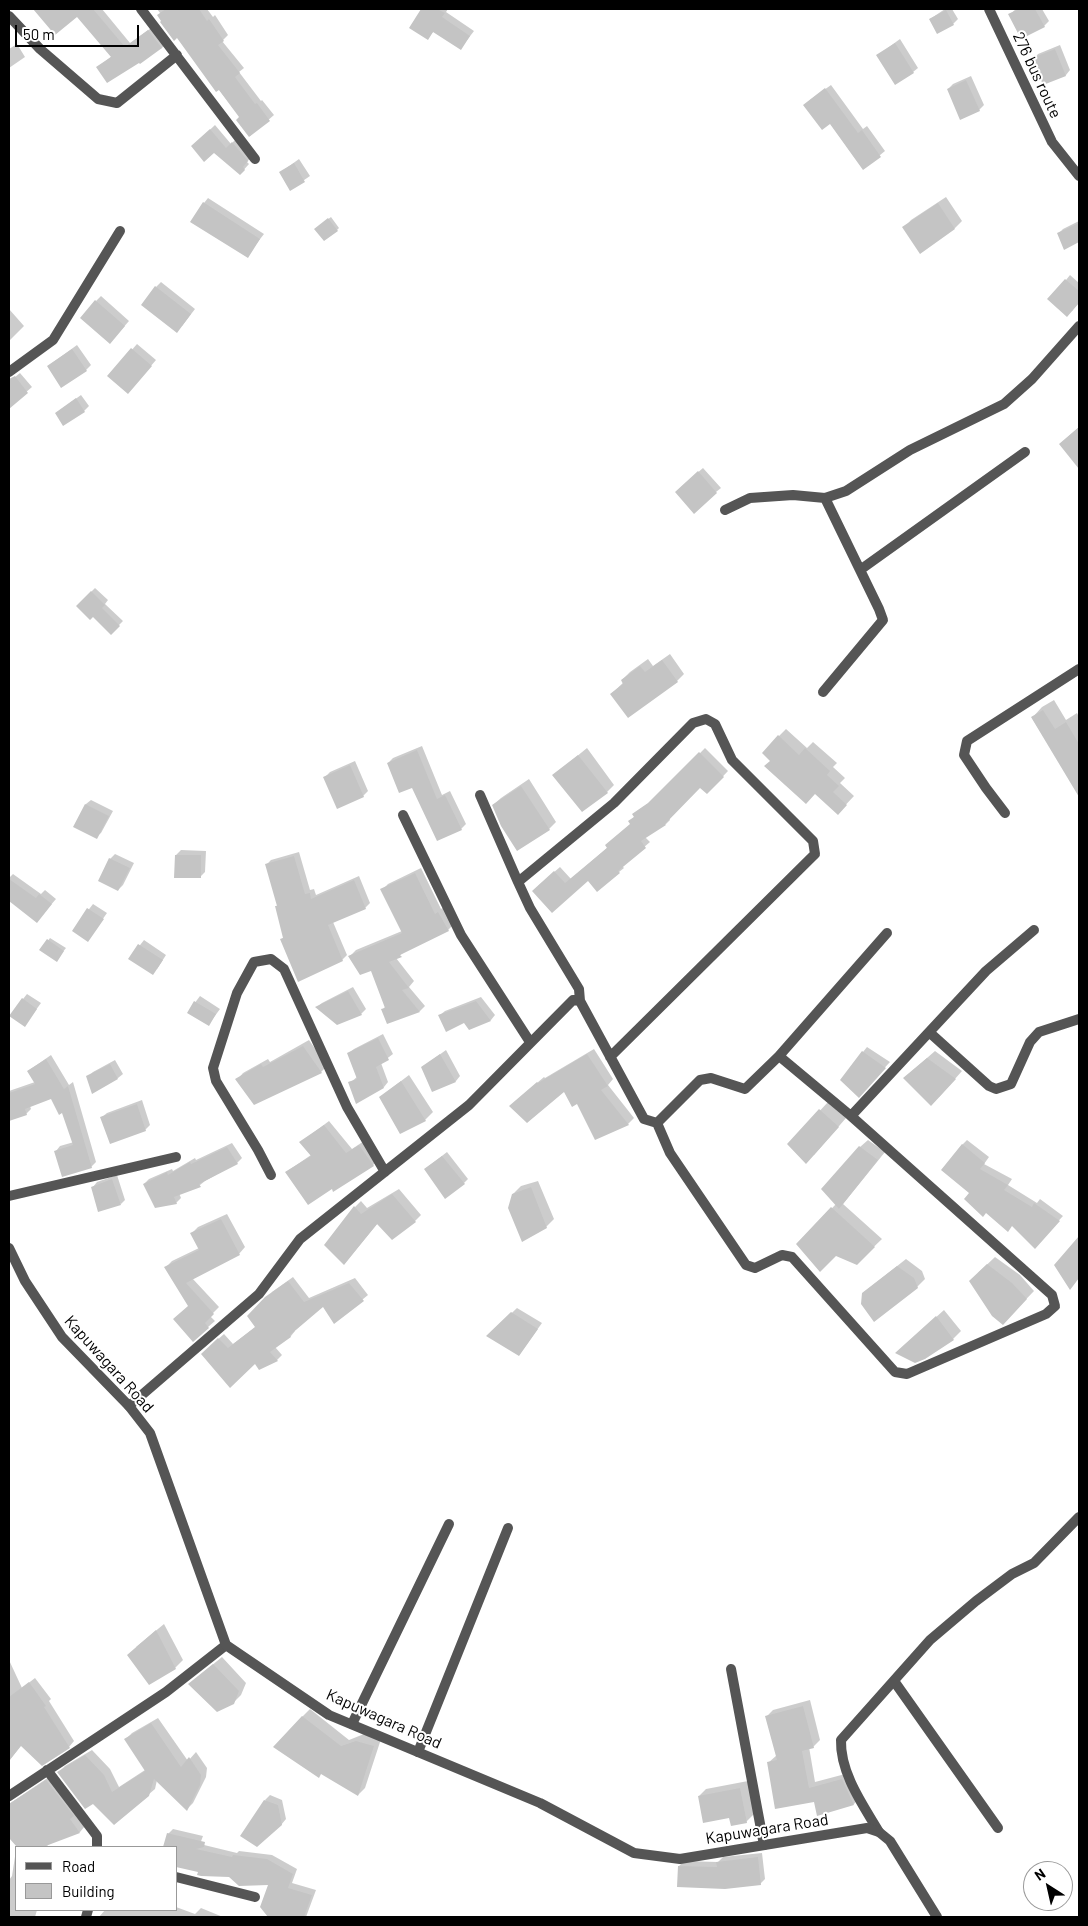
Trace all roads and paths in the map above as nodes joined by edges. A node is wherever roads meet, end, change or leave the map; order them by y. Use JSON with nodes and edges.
{"nodes":[{"id":1,"x":141,"y":9,"type":"edge"},
{"id":2,"x":989,"y":9,"type":"edge"},
{"id":3,"x":9,"y":16,"type":"edge"},
{"id":4,"x":177,"y":56,"type":"junction"},
{"id":5,"x":255,"y":159,"type":"dead end"},
{"id":6,"x":1079,"y":176,"type":"edge"},
{"id":7,"x":120,"y":230,"type":"dead end"},
{"id":8,"x":1079,"y":326,"type":"edge"},
{"id":9,"x":9,"y":372,"type":"edge"},
{"id":10,"x":1025,"y":452,"type":"dead end"},
{"id":11,"x":825,"y":498,"type":"junction"},
{"id":12,"x":725,"y":510,"type":"dead end"},
{"id":13,"x":860,"y":570,"type":"junction"},
{"id":14,"x":1079,"y":669,"type":"edge"},
{"id":15,"x":824,"y":692,"type":"dead end"},
{"id":16,"x":480,"y":795,"type":"dead end"},
{"id":17,"x":1004,"y":814,"type":"dead end"},
{"id":18,"x":403,"y":815,"type":"dead end"},
{"id":19,"x":518,"y":882,"type":"junction"},
{"id":20,"x":1034,"y":930,"type":"dead end"},
{"id":21,"x":887,"y":933,"type":"dead end"},
{"id":22,"x":580,"y":1001,"type":"junction"},
{"id":23,"x":1079,"y":1018,"type":"edge"},
{"id":24,"x":929,"y":1032,"type":"junction"},
{"id":25,"x":530,"y":1042,"type":"junction"},
{"id":26,"x":779,"y":1056,"type":"junction"},
{"id":27,"x":610,"y":1058,"type":"junction"},
{"id":28,"x":851,"y":1116,"type":"junction"},
{"id":29,"x":657,"y":1123,"type":"junction"},
{"id":30,"x":176,"y":1157,"type":"dead end"},
{"id":31,"x":386,"y":1172,"type":"junction"},
{"id":32,"x":271,"y":1175,"type":"dead end"},
{"id":33,"x":9,"y":1196,"type":"edge"},
{"id":34,"x":9,"y":1248,"type":"edge"},
{"id":35,"x":129,"y":1406,"type":"junction"},
{"id":36,"x":1079,"y":1517,"type":"edge"},
{"id":37,"x":449,"y":1524,"type":"dead end"},
{"id":38,"x":508,"y":1528,"type":"dead end"},
{"id":39,"x":226,"y":1644,"type":"junction"},
{"id":40,"x":732,"y":1668,"type":"dead end"},
{"id":41,"x":894,"y":1681,"type":"junction"},
{"id":42,"x":352,"y":1724,"type":"junction"},
{"id":43,"x":418,"y":1752,"type":"junction"},
{"id":44,"x":47,"y":1770,"type":"junction"},
{"id":45,"x":9,"y":1796,"type":"edge"},
{"id":46,"x":998,"y":1828,"type":"dead end"},
{"id":47,"x":880,"y":1832,"type":"junction"},
{"id":48,"x":764,"y":1845,"type":"junction"},
{"id":49,"x":97,"y":1846,"type":"edge"},
{"id":50,"x":178,"y":1877,"type":"edge"},
{"id":51,"x":255,"y":1897,"type":"dead end"},
{"id":52,"x":937,"y":1917,"type":"edge"}],
"edges":[{"from":1,"to":4,"type":"street"},
{"from":2,"to":6,"type":"street","name":"276 bus route"},
{"from":3,"to":4,"type":"street"},
{"from":4,"to":5,"type":"street"},
{"from":7,"to":9,"type":"street"},
{"from":8,"to":11,"type":"street"},
{"from":10,"to":13,"type":"street"},
{"from":11,"to":12,"type":"street"},
{"from":11,"to":13,"type":"street"},
{"from":13,"to":15,"type":"street"},
{"from":14,"to":17,"type":"street"},
{"from":16,"to":19,"type":"street"},
{"from":18,"to":25,"type":"street"},
{"from":19,"to":22,"type":"street"},
{"from":19,"to":27,"type":"street"},
{"from":20,"to":24,"type":"street"},
{"from":21,"to":26,"type":"street"},
{"from":22,"to":25,"type":"street"},
{"from":22,"to":27,"type":"street"},
{"from":23,"to":24,"type":"street"},
{"from":24,"to":28,"type":"street"},
{"from":25,"to":31,"type":"street"},
{"from":26,"to":28,"type":"street"},
{"from":26,"to":29,"type":"street"},
{"from":27,"to":29,"type":"street"},
{"from":28,"to":29,"type":"street"},
{"from":30,"to":33,"type":"street"},
{"from":31,"to":32,"type":"street"},
{"from":31,"to":35,"type":"street"},
{"from":34,"to":35,"type":"street","name":"Kapuwagara Road"},
{"from":35,"to":39,"type":"street","name":"Kapuwagara Road"},
{"from":36,"to":41,"type":"street"},
{"from":37,"to":42,"type":"street"},
{"from":38,"to":43,"type":"street"},
{"from":39,"to":42,"type":"street","name":"Kapuwagara Road"},
{"from":39,"to":44,"type":"street"},
{"from":40,"to":48,"type":"street"},
{"from":41,"to":46,"type":"street"},
{"from":41,"to":47,"type":"street"},
{"from":42,"to":43,"type":"street","name":"Kapuwagara Road"},
{"from":43,"to":48,"type":"street","name":"Kapuwagara Road"},
{"from":44,"to":45,"type":"street"},
{"from":44,"to":49,"type":"street"},
{"from":47,"to":48,"type":"street","name":"Kapuwagara Road"},
{"from":47,"to":52,"type":"street"},
{"from":50,"to":51,"type":"street"}]}
